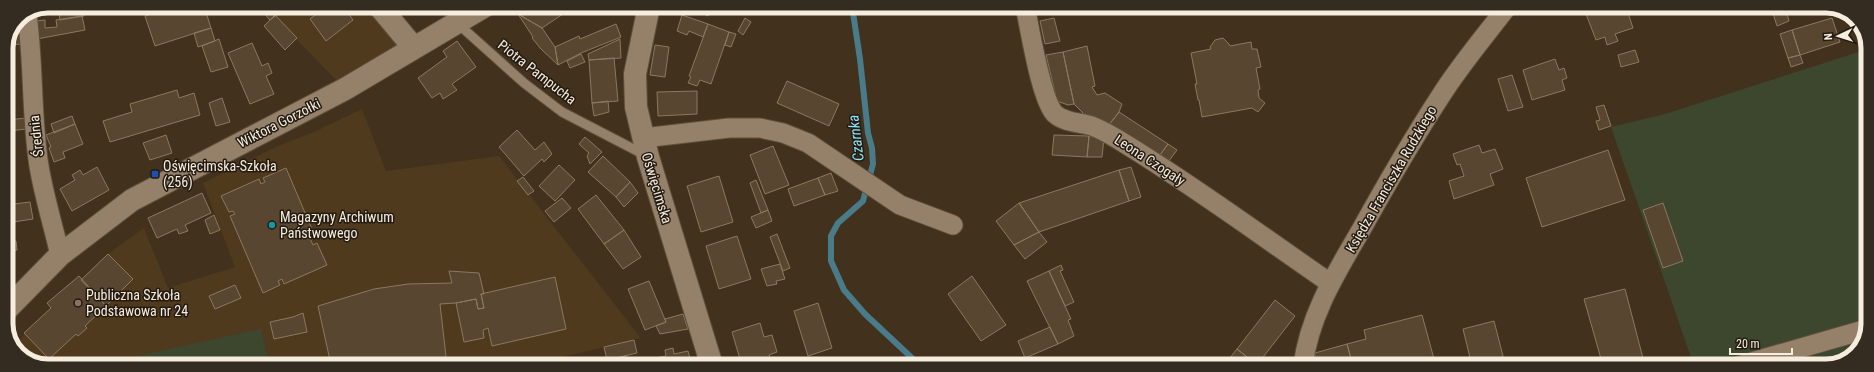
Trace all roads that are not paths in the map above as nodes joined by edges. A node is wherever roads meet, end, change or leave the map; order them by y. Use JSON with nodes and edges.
{"nodes":[{"id":1,"x":385,"y":13,"type":"edge"},
{"id":2,"x":473,"y":13,"type":"edge"},
{"id":3,"x":648,"y":13,"type":"edge"},
{"id":4,"x":1027,"y":13,"type":"edge"},
{"id":5,"x":1502,"y":13,"type":"edge"},
{"id":6,"x":27,"y":20,"type":"edge"},
{"id":7,"x":457,"y":23,"type":"junction"},
{"id":8,"x":414,"y":48,"type":"junction"},
{"id":9,"x":645,"y":148,"type":"junction"},
{"id":10,"x":953,"y":225,"type":"dead end"},
{"id":11,"x":60,"y":255,"type":"junction"},
{"id":12,"x":1330,"y":283,"type":"junction"},
{"id":13,"x":13,"y":303,"type":"edge"},
{"id":14,"x":1860,"y":331,"type":"edge"},
{"id":15,"x":710,"y":359,"type":"edge"},
{"id":16,"x":1304,"y":359,"type":"edge"},
{"id":17,"x":1762,"y":359,"type":"edge"}],
"edges":[{"from":1,"to":8,"type":"main road"},
{"from":2,"to":7,"type":"main road","name":"Wiktora Gorzołki"},
{"from":3,"to":9,"type":"main road","name":"Oświęcimska"},
{"from":4,"to":12,"type":"street","name":"Leona Czogały"},
{"from":5,"to":12,"type":"street","name":"Księdza Franciszka Rudzkiego"},
{"from":6,"to":11,"type":"street","name":"Średnia"},
{"from":7,"to":8,"type":"main road","name":"Wiktora Gorzołki"},
{"from":7,"to":9,"type":"lane","name":"Piotra Pampucha"},
{"from":8,"to":11,"type":"main road","name":"Wiktora Gorzołki"},
{"from":9,"to":10,"type":"street"},
{"from":9,"to":15,"type":"main road","name":"Oświęcimska"},
{"from":11,"to":13,"type":"main road","name":"Wiktora Gorzołki"},
{"from":12,"to":16,"type":"street","name":"Księdza Franciszka Rudzkiego"},
{"from":14,"to":17,"type":"street"}]}
